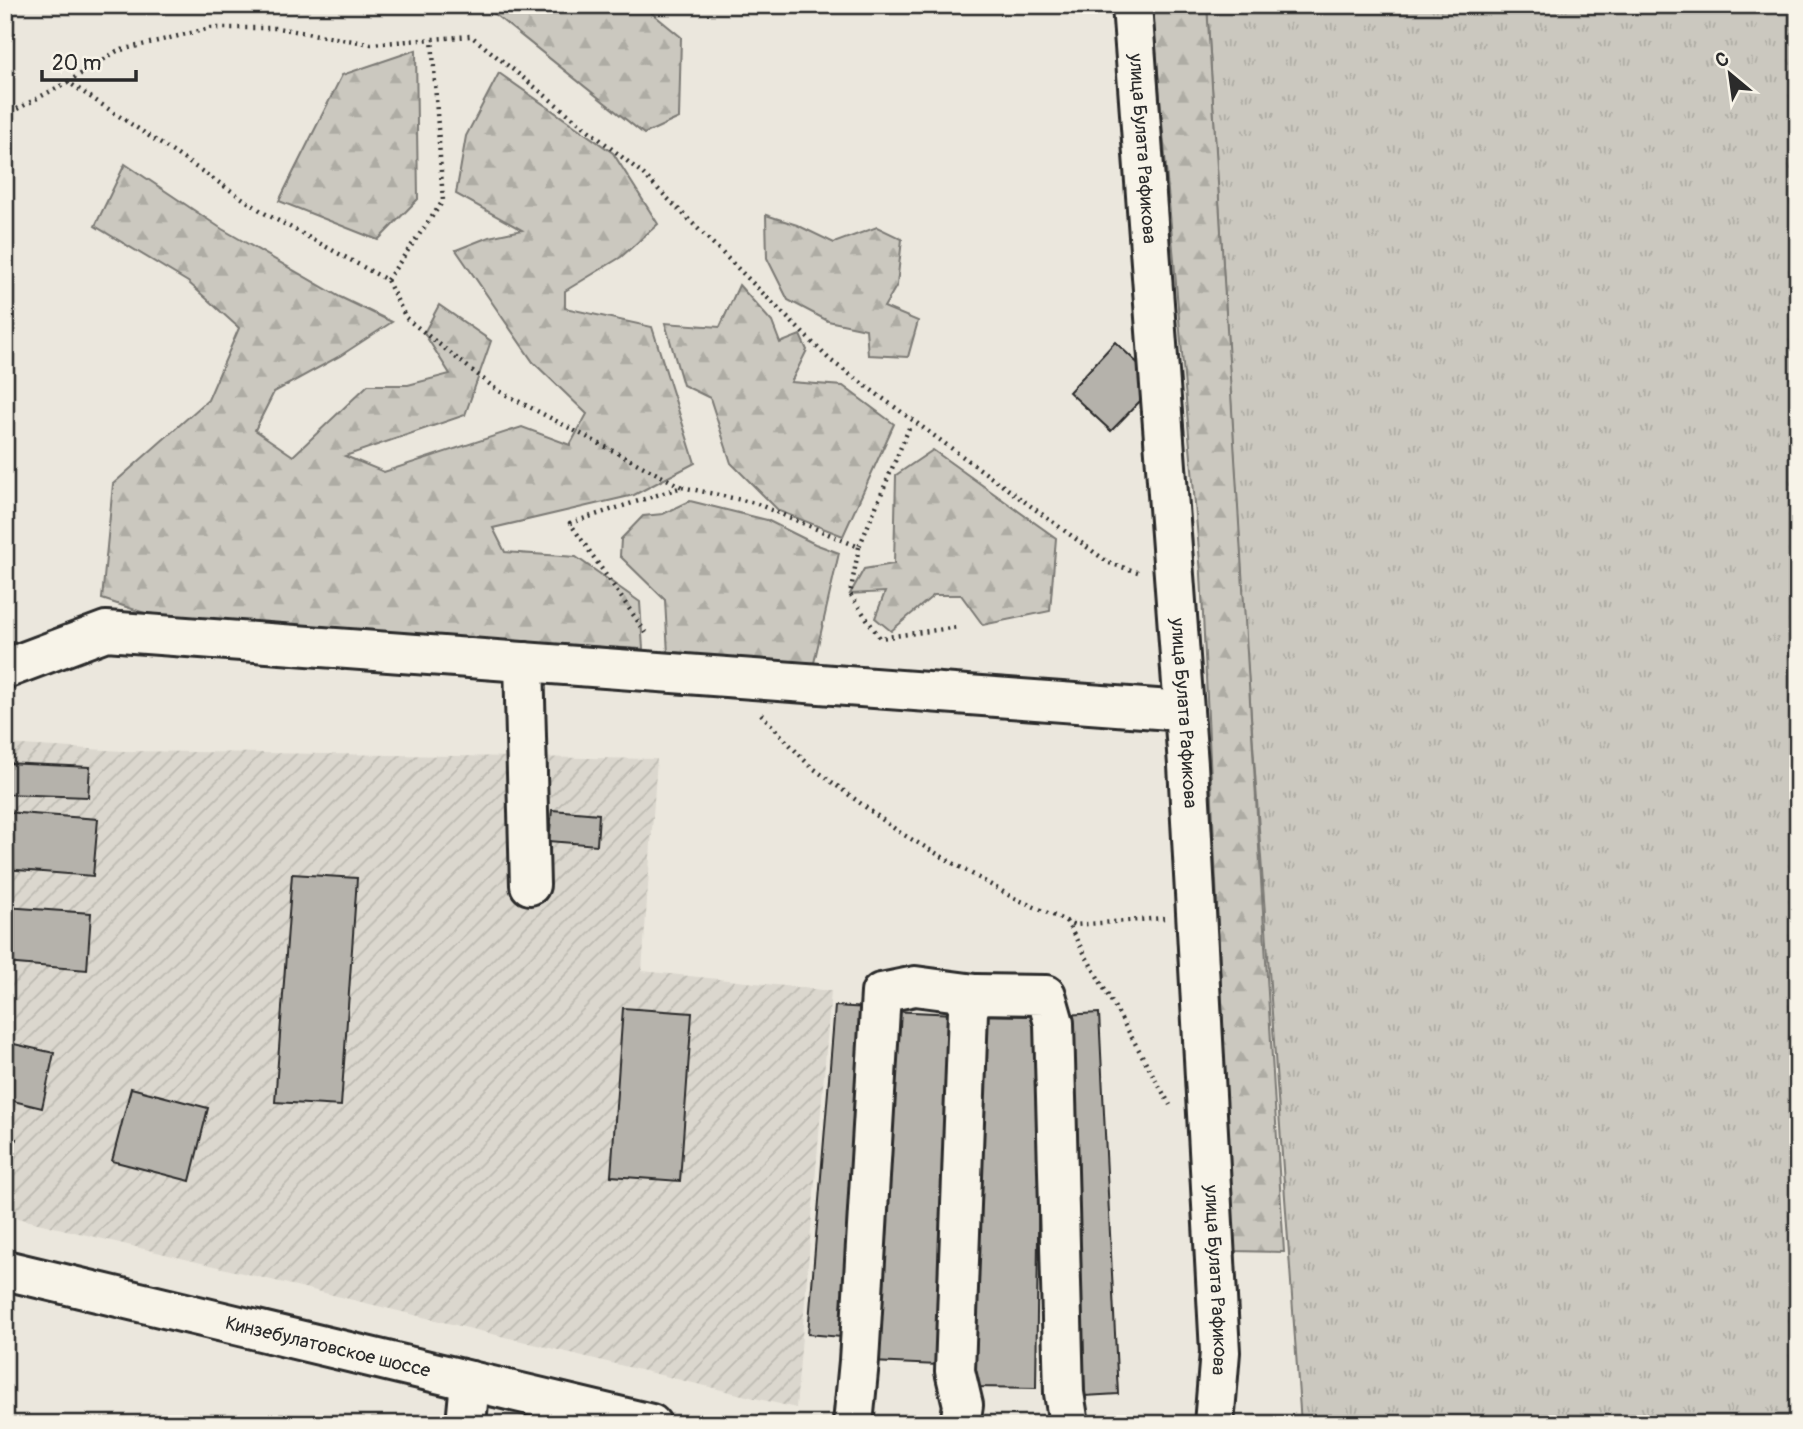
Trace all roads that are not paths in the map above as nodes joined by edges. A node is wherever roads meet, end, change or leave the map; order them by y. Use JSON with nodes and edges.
{"nodes":[{"id":1,"x":1132,"y":5,"type":"edge"},
{"id":2,"x":524,"y":662,"type":"junction"},
{"id":3,"x":5,"y":670,"type":"edge"},
{"id":4,"x":1184,"y":710,"type":"junction"},
{"id":5,"x":530,"y":885,"type":"dead end"},
{"id":6,"x":975,"y":995,"type":"junction"},
{"id":7,"x":5,"y":1270,"type":"edge"},
{"id":8,"x":470,"y":1381,"type":"junction"},
{"id":9,"x":466,"y":1424,"type":"edge"},
{"id":10,"x":651,"y":1424,"type":"edge"},
{"id":11,"x":853,"y":1424,"type":"edge"},
{"id":12,"x":960,"y":1424,"type":"edge"},
{"id":13,"x":1069,"y":1424,"type":"edge"},
{"id":14,"x":1214,"y":1424,"type":"edge"}],
"edges":[{"from":1,"to":4,"type":"street","name":"улица Булата Рафикова"},
{"from":2,"to":3,"type":"street"},
{"from":2,"to":4,"type":"street"},
{"from":2,"to":5,"type":"street"},
{"from":4,"to":14,"type":"street","name":"улица Булата Рафикова"},
{"from":6,"to":11,"type":"street"},
{"from":6,"to":12,"type":"street"},
{"from":6,"to":13,"type":"street"},
{"from":7,"to":8,"type":"street","name":"Кинзебулатовское шоссе"},
{"from":8,"to":9,"type":"street"},
{"from":8,"to":10,"type":"street","name":"Кинзебулатовское шоссе"}]}
